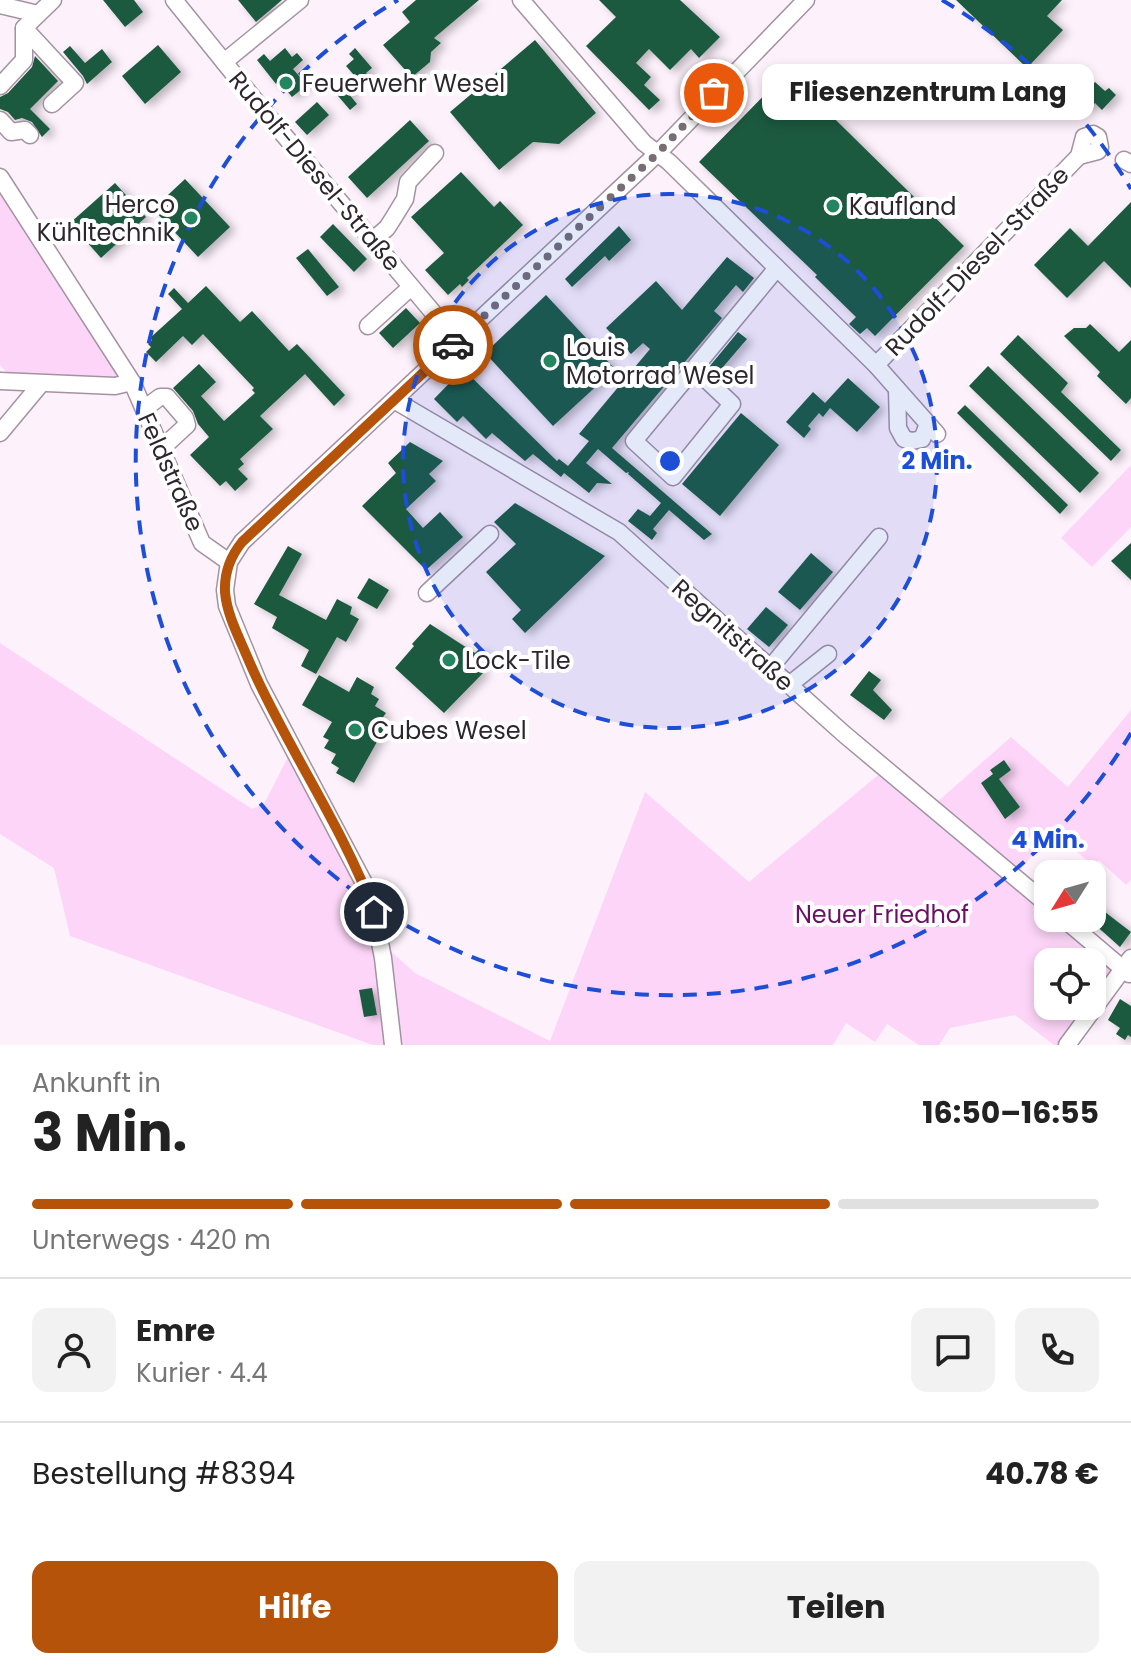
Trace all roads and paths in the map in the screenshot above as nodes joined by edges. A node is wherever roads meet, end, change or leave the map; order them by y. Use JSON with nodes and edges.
{"nodes":[{"id":1,"x":53,"y":0,"type":"edge"},
{"id":2,"x":174,"y":0,"type":"edge"},
{"id":3,"x":521,"y":0,"type":"edge"},
{"id":4,"x":806,"y":0,"type":"edge"},
{"id":5,"x":297,"y":1,"type":"edge"},
{"id":6,"x":0,"y":5,"type":"edge"},
{"id":7,"x":38,"y":14,"type":"junction"},
{"id":8,"x":24,"y":28,"type":"junction"},
{"id":9,"x":224,"y":62,"type":"junction"},
{"id":10,"x":0,"y":86,"type":"edge"},
{"id":11,"x":52,"y":104,"type":"dead end"},
{"id":12,"x":0,"y":120,"type":"edge"},
{"id":13,"x":30,"y":135,"type":"dead end"},
{"id":14,"x":659,"y":152,"type":"junction"},
{"id":15,"x":435,"y":153,"type":"dead end"},
{"id":16,"x":1079,"y":156,"type":"dead end"},
{"id":17,"x":0,"y":177,"type":"edge"},
{"id":18,"x":372,"y":241,"type":"junction"},
{"id":19,"x":777,"y":268,"type":"junction"},
{"id":20,"x":411,"y":287,"type":"junction"},
{"id":21,"x":368,"y":326,"type":"dead end"},
{"id":22,"x":457,"y":341,"type":"junction"},
{"id":23,"x":876,"y":365,"type":"junction"},
{"id":24,"x":694,"y":368,"type":"junction"},
{"id":25,"x":0,"y":381,"type":"edge"},
{"id":26,"x":132,"y":382,"type":"junction"},
{"id":27,"x":40,"y":385,"type":"junction"},
{"id":28,"x":897,"y":389,"type":"junction"},
{"id":29,"x":394,"y":400,"type":"junction"},
{"id":30,"x":144,"y":409,"type":"junction"},
{"id":31,"x":0,"y":433,"type":"edge"},
{"id":32,"x":161,"y":449,"type":"junction"},
{"id":33,"x":490,"y":534,"type":"dead end"},
{"id":34,"x":879,"y":537,"type":"dead end"},
{"id":35,"x":229,"y":562,"type":"junction"},
{"id":36,"x":427,"y":593,"type":"dead end"},
{"id":37,"x":828,"y":654,"type":"dead end"},
{"id":38,"x":770,"y":668,"type":"junction"},
{"id":39,"x":789,"y":685,"type":"junction"},
{"id":40,"x":1034,"y":893,"type":"edge"},
{"id":41,"x":1082,"y":932,"type":"edge"},
{"id":42,"x":1128,"y":967,"type":"edge"},
{"id":43,"x":393,"y":1045,"type":"edge"},
{"id":44,"x":1067,"y":1045,"type":"edge"}],
"edges":[{"from":1,"to":7,"type":"street"},
{"from":2,"to":9,"type":"street","name":"Rudolf-Diesel-Straße"},
{"from":3,"to":14,"type":"street","name":"Rudolf-Diesel-Straße"},
{"from":4,"to":14,"type":"street"},
{"from":5,"to":9,"type":"street"},
{"from":6,"to":7,"type":"street"},
{"from":7,"to":8,"type":"street"},
{"from":8,"to":10,"type":"street"},
{"from":8,"to":11,"type":"street"},
{"from":9,"to":18,"type":"street","name":"Rudolf-Diesel-Straße"},
{"from":12,"to":13,"type":"street"},
{"from":14,"to":19,"type":"street","name":"Rudolf-Diesel-Straße"},
{"from":14,"to":22,"type":"street"},
{"from":15,"to":18,"type":"street"},
{"from":16,"to":23,"type":"street","name":"Rudolf-Diesel-Straße"},
{"from":17,"to":26,"type":"street","name":"Feldstraße"},
{"from":18,"to":20,"type":"street","name":"Rudolf-Diesel-Straße"},
{"from":19,"to":23,"type":"street","name":"Rudolf-Diesel-Straße"},
{"from":19,"to":24,"type":"street"},
{"from":20,"to":21,"type":"street"},
{"from":20,"to":22,"type":"street","name":"Rudolf-Diesel-Straße"},
{"from":22,"to":29,"type":"street"},
{"from":23,"to":28,"type":"street","name":"Rudolf-Diesel-Straße"},
{"from":24,"to":24,"type":"street"},
{"from":25,"to":27,"type":"street"},
{"from":26,"to":27,"type":"street"},
{"from":26,"to":30,"type":"street","name":"Feldstraße"},
{"from":27,"to":31,"type":"street"},
{"from":28,"to":28,"type":"street","name":"Rudolf-Diesel-Straße"},
{"from":29,"to":35,"type":"street"},
{"from":29,"to":38,"type":"street","name":"Regnitstraße"},
{"from":30,"to":32,"type":"street","name":"Feldstraße"},
{"from":30,"to":32,"type":"street"},
{"from":32,"to":35,"type":"street","name":"Feldstraße"},
{"from":33,"to":36,"type":"street"},
{"from":34,"to":38,"type":"street"},
{"from":35,"to":43,"type":"street"},
{"from":37,"to":39,"type":"street"},
{"from":38,"to":39,"type":"street","name":"Regnitstraße"},
{"from":39,"to":40,"type":"street","name":"Regnitstraße"},
{"from":41,"to":42,"type":"street"},
{"from":42,"to":44,"type":"street"}]}
